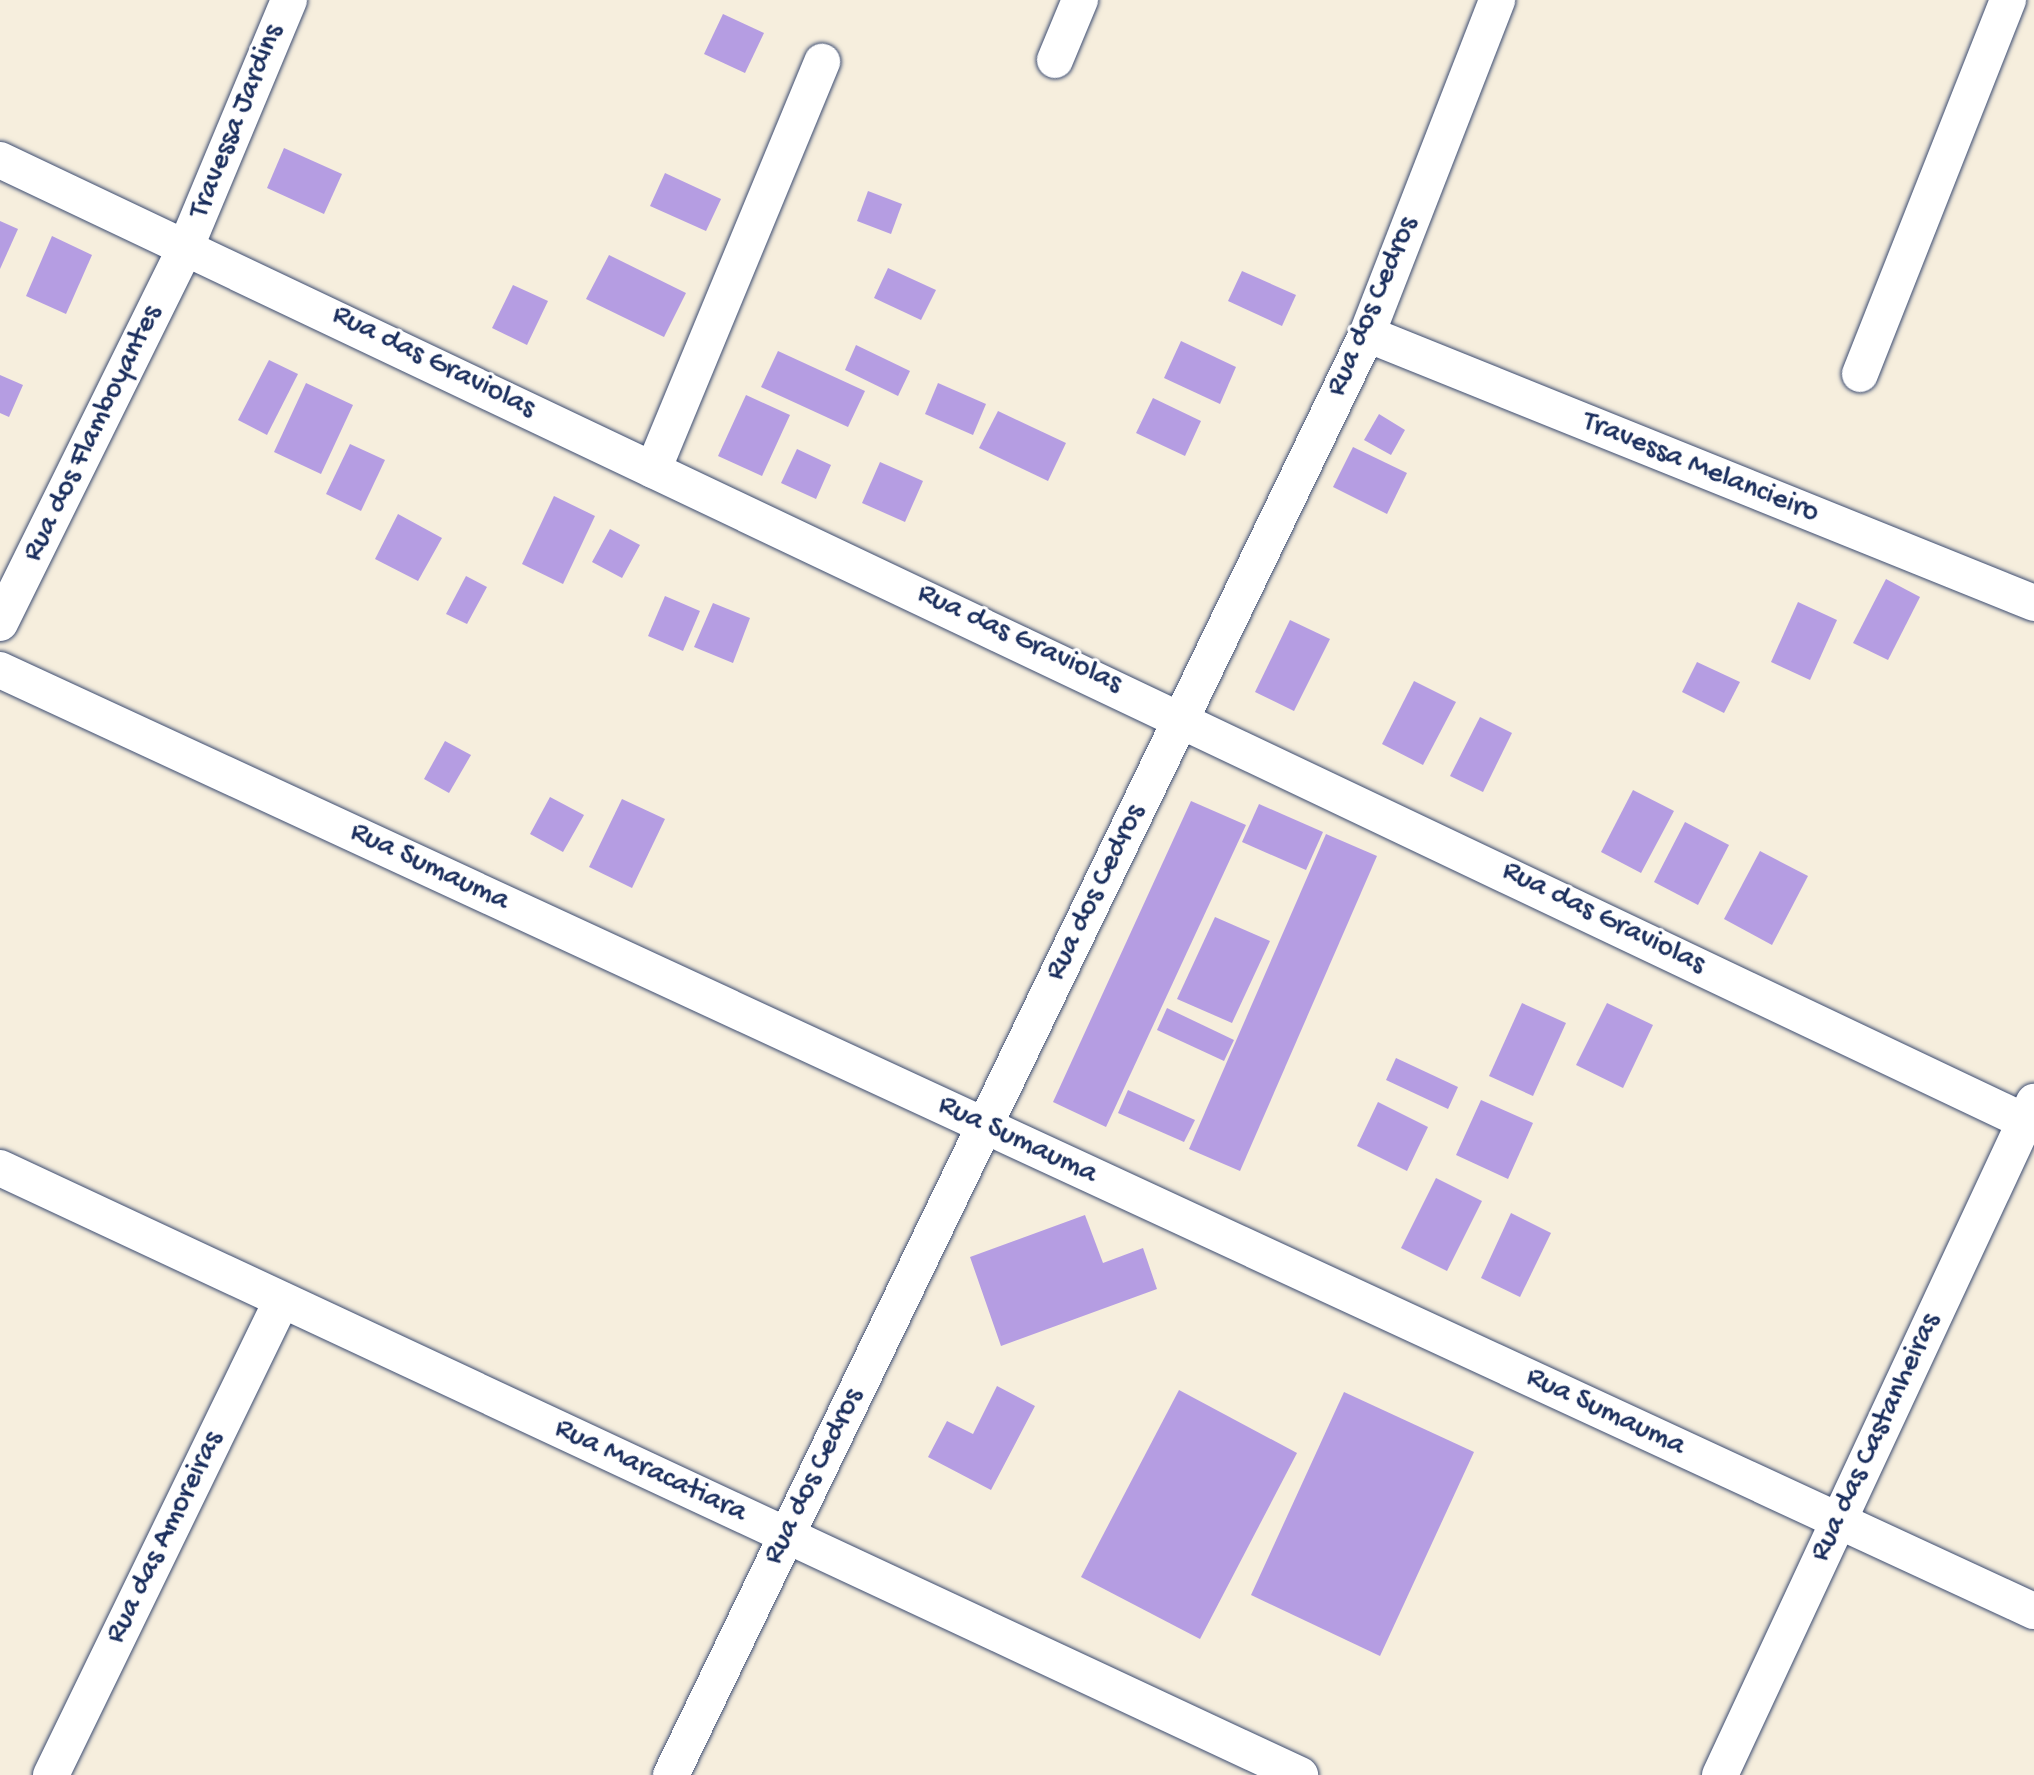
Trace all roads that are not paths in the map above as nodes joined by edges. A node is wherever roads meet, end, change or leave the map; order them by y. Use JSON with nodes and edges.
{"nodes":[{"id":1,"x":289,"y":0,"type":"edge"},
{"id":2,"x":1080,"y":0,"type":"edge"},
{"id":3,"x":1497,"y":0,"type":"edge"},
{"id":4,"x":2008,"y":0,"type":"edge"},
{"id":5,"x":1055,"y":60,"type":"dead end"},
{"id":6,"x":822,"y":62,"type":"dead end"},
{"id":7,"x":0,"y":160,"type":"edge"},
{"id":8,"x":187,"y":244,"type":"junction"},
{"id":9,"x":1367,"y":334,"type":"junction"},
{"id":10,"x":1860,"y":374,"type":"dead end"},
{"id":11,"x":653,"y":470,"type":"junction"},
{"id":12,"x":2034,"y":603,"type":"edge"},
{"id":13,"x":0,"y":623,"type":"edge"},
{"id":14,"x":0,"y":670,"type":"edge"},
{"id":15,"x":1182,"y":716,"type":"junction"},
{"id":16,"x":2031,"y":1116,"type":"edge"},
{"id":17,"x":984,"y":1126,"type":"junction"},
{"id":18,"x":0,"y":1168,"type":"edge"},
{"id":19,"x":282,"y":1300,"type":"junction"},
{"id":20,"x":1839,"y":1521,"type":"junction"},
{"id":21,"x":786,"y":1536,"type":"junction"},
{"id":22,"x":2034,"y":1611,"type":"edge"},
{"id":23,"x":51,"y":1775,"type":"edge"},
{"id":24,"x":671,"y":1775,"type":"edge"},
{"id":25,"x":1300,"y":1775,"type":"edge"},
{"id":26,"x":1720,"y":1775,"type":"edge"}],
"edges":[{"from":1,"to":8,"type":"street","name":"Travessa Jardins"},
{"from":2,"to":5,"type":"street"},
{"from":3,"to":9,"type":"street","name":"Rua dos Cedros"},
{"from":4,"to":10,"type":"street"},
{"from":6,"to":11,"type":"street"},
{"from":7,"to":8,"type":"street","name":"Rua das Graviolas"},
{"from":8,"to":11,"type":"street","name":"Rua das Graviolas"},
{"from":8,"to":13,"type":"street","name":"Rua dos Flamboyantes"},
{"from":9,"to":12,"type":"street","name":"Travessa Melancieiro"},
{"from":9,"to":15,"type":"street","name":"Rua dos Cedros"},
{"from":11,"to":15,"type":"street","name":"Rua das Graviolas"},
{"from":14,"to":17,"type":"street","name":"Rua Sumauma"},
{"from":15,"to":16,"type":"street","name":"Rua das Graviolas"},
{"from":15,"to":17,"type":"street","name":"Rua dos Cedros"},
{"from":16,"to":20,"type":"street","name":"Rua das Castanheiras"},
{"from":17,"to":20,"type":"street","name":"Rua Sumauma"},
{"from":17,"to":21,"type":"street","name":"Rua dos Cedros"},
{"from":18,"to":19,"type":"street","name":"Rua Maracatiara"},
{"from":19,"to":21,"type":"street","name":"Rua Maracatiara"},
{"from":19,"to":23,"type":"street","name":"Rua das Amoreiras"},
{"from":20,"to":22,"type":"street","name":"Rua Sumauma"},
{"from":20,"to":26,"type":"street","name":"Rua das Castanheiras"},
{"from":21,"to":24,"type":"street","name":"Rua dos Cedros"},
{"from":21,"to":25,"type":"street","name":"Rua Maracatiara"}]}
